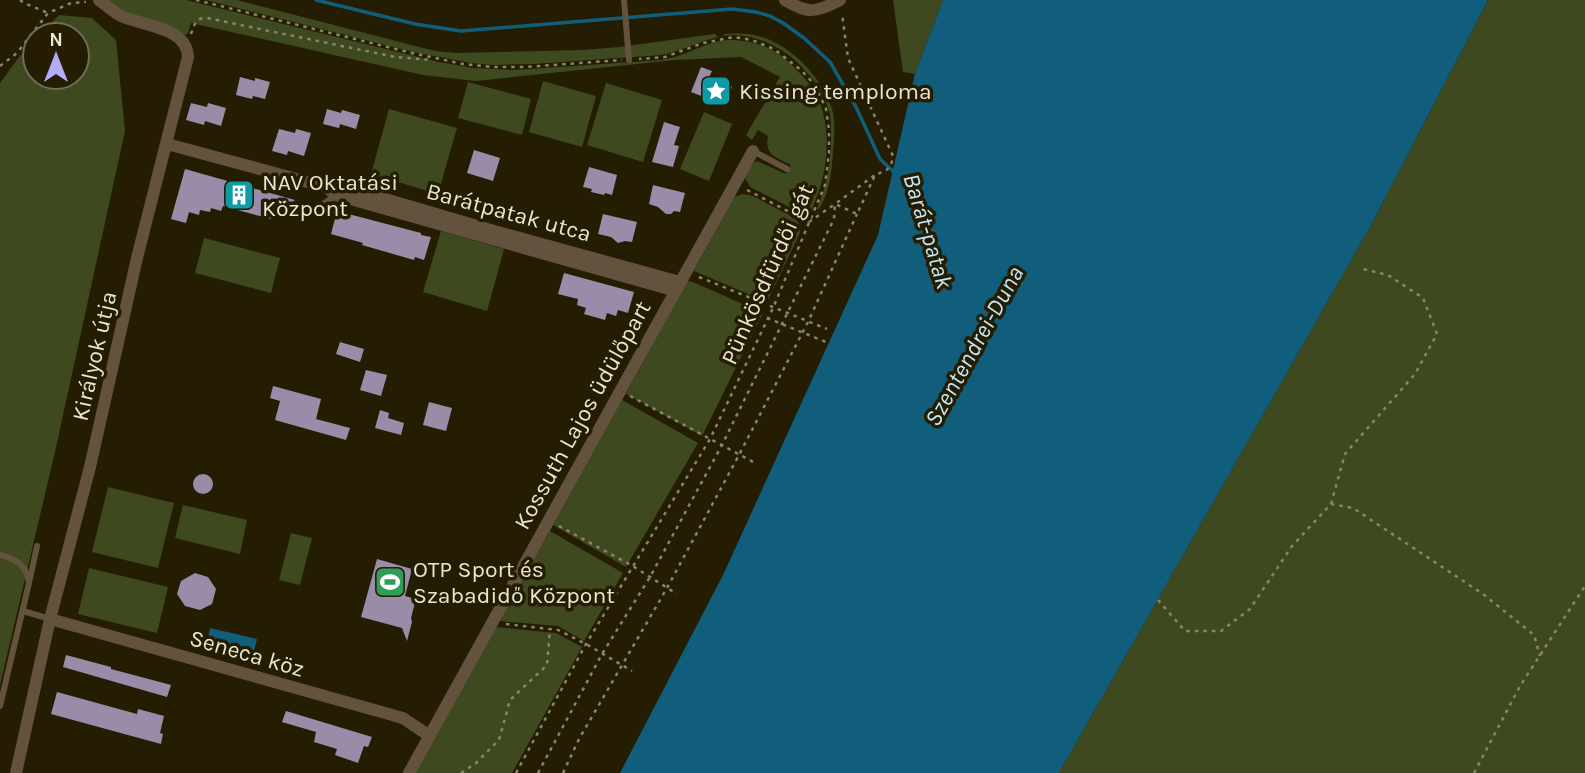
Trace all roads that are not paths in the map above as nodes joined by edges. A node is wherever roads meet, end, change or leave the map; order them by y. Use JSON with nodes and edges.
{"nodes":[{"id":1,"x":99,"y":0,"type":"edge"},
{"id":2,"x":624,"y":0,"type":"edge"},
{"id":3,"x":785,"y":0,"type":"edge"},
{"id":4,"x":840,"y":0,"type":"edge"},
{"id":5,"x":629,"y":60,"type":"road end"},
{"id":6,"x":167,"y":144,"type":"junction"},
{"id":7,"x":752,"y":151,"type":"joint"},
{"id":8,"x":787,"y":169,"type":"dead end"},
{"id":9,"x":331,"y":191,"type":"junction"},
{"id":10,"x":296,"y":205,"type":"dead end"},
{"id":11,"x":681,"y":281,"type":"junction"},
{"id":12,"x":37,"y":546,"type":"dead end"},
{"id":13,"x":0,"y":555,"type":"edge"},
{"id":14,"x":29,"y":583,"type":"junction"},
{"id":15,"x":23,"y":611,"type":"junction"},
{"id":16,"x":50,"y":619,"type":"junction"},
{"id":17,"x":0,"y":706,"type":"edge"},
{"id":18,"x":428,"y":736,"type":"junction"},
{"id":19,"x":16,"y":773,"type":"edge"},
{"id":20,"x":409,"y":773,"type":"edge"}],
"edges":[{"from":1,"to":6,"type":"street","name":"Királyok útja"},
{"from":2,"to":5,"type":"lane"},
{"from":3,"to":4,"type":"street"},
{"from":6,"to":9,"type":"street","name":"Barátpatak utca"},
{"from":6,"to":16,"type":"street","name":"Királyok útja"},
{"from":7,"to":8,"type":"lane"},
{"from":7,"to":11,"type":"street","name":"Kossuth Lajos üdülőpart"},
{"from":9,"to":10,"type":"lane"},
{"from":9,"to":11,"type":"street","name":"Barátpatak utca"},
{"from":11,"to":18,"type":"street","name":"Kossuth Lajos üdülőpart"},
{"from":12,"to":14,"type":"lane"},
{"from":13,"to":14,"type":"lane"},
{"from":14,"to":15,"type":"lane"},
{"from":15,"to":16,"type":"lane"},
{"from":15,"to":17,"type":"lane"},
{"from":16,"to":18,"type":"street","name":"Seneca köz"},
{"from":16,"to":19,"type":"street","name":"Királyok útja"},
{"from":18,"to":20,"type":"street","name":"Kossuth Lajos üdülőpart"}]}
